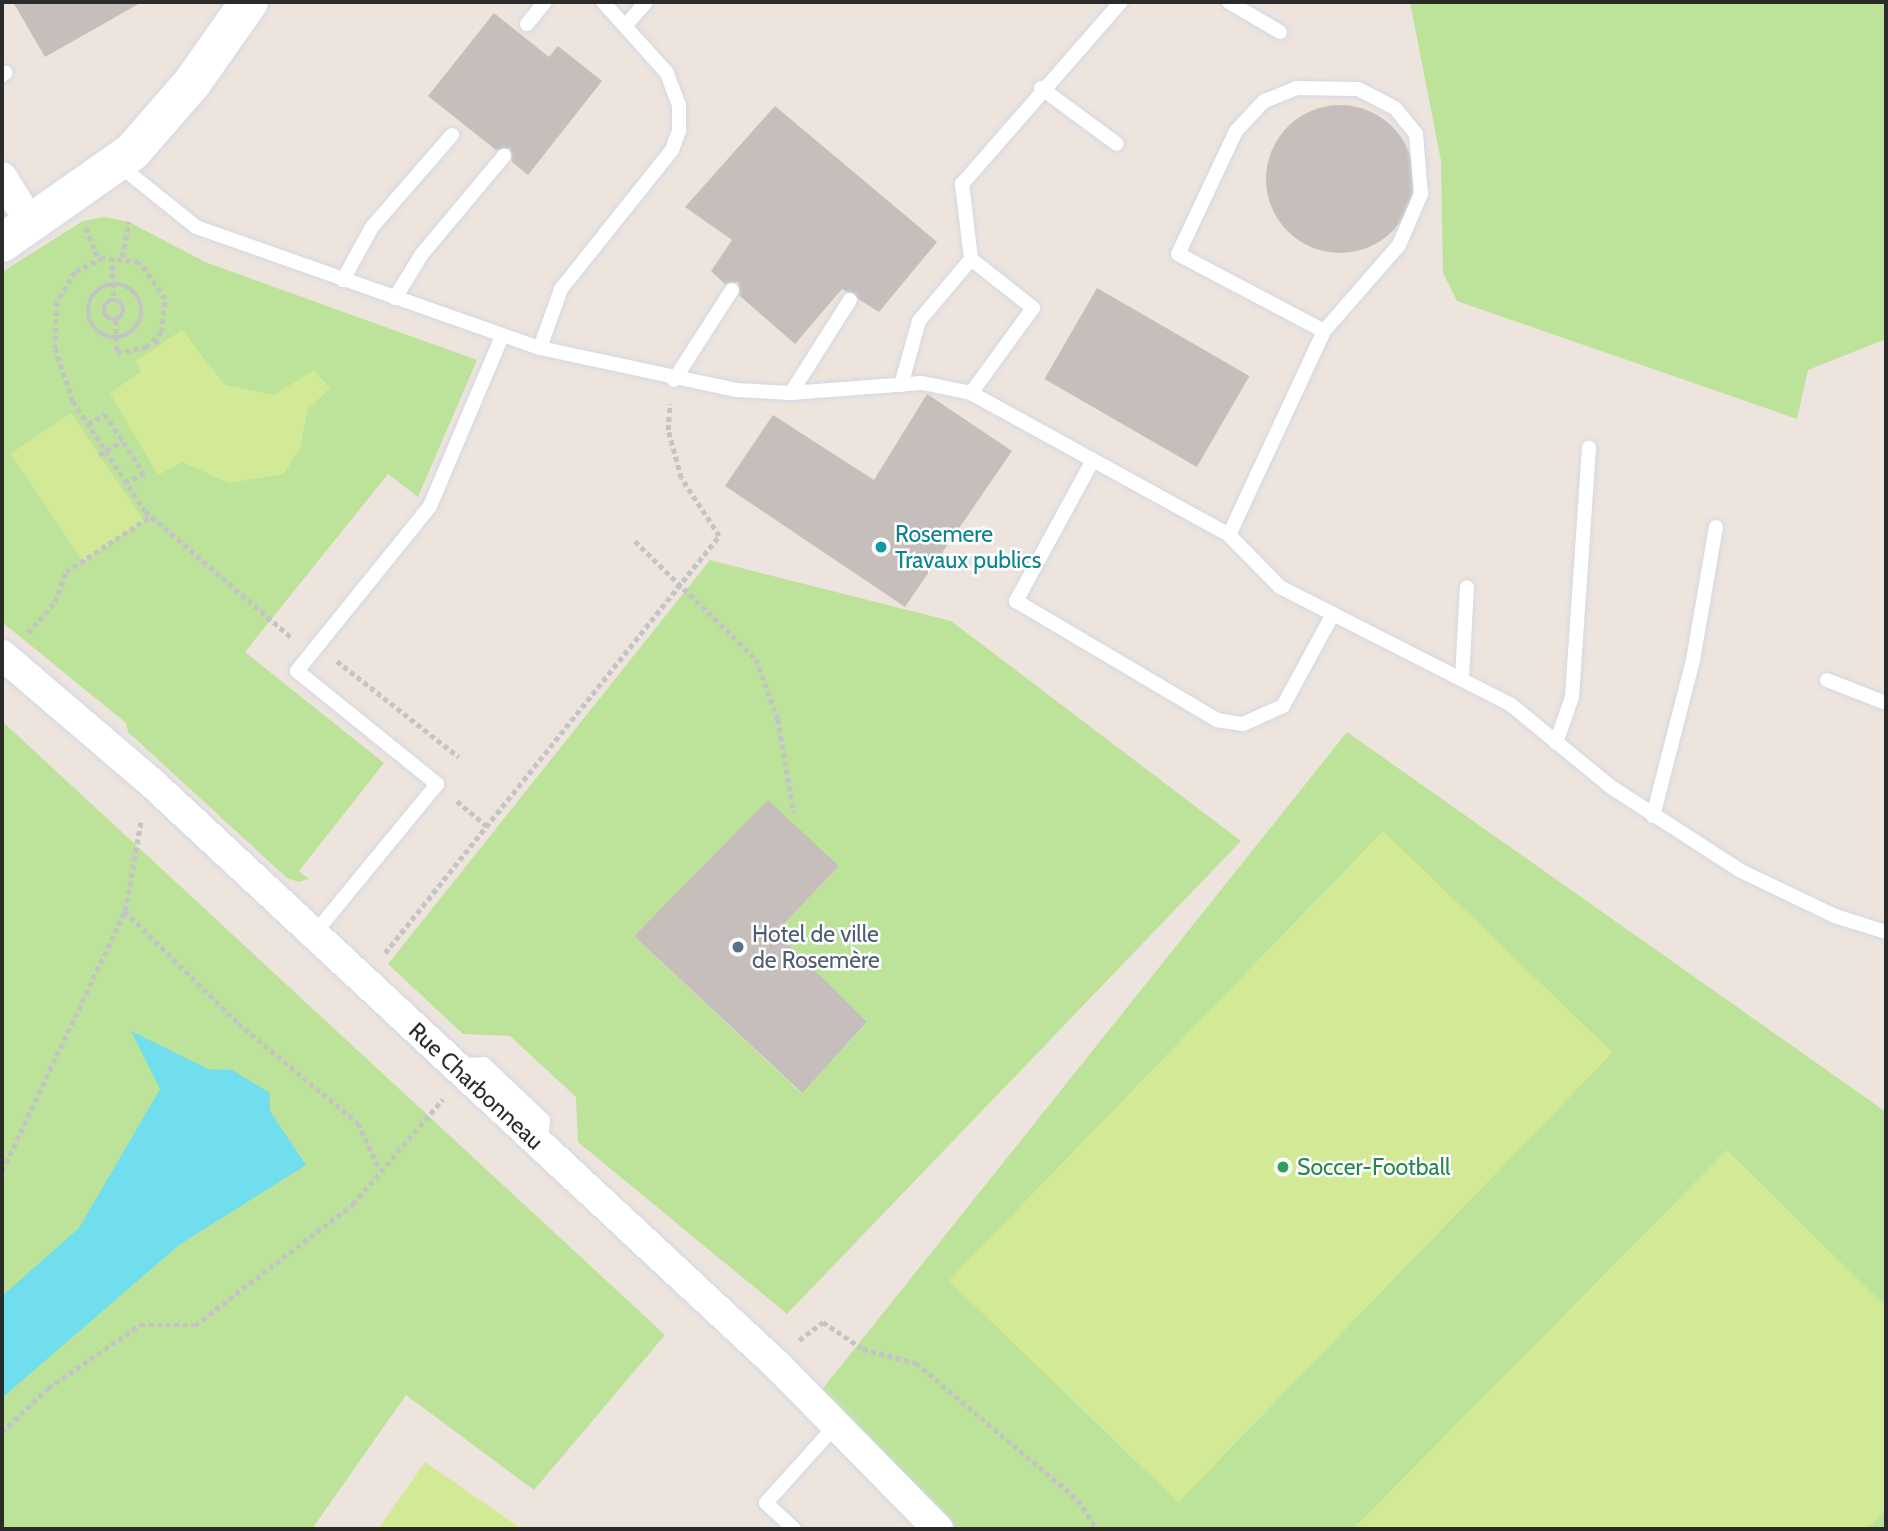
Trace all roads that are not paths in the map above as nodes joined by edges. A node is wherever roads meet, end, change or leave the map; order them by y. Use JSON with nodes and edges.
{"nodes":[{"id":1,"x":248,"y":2,"type":"edge"},
{"id":2,"x":545,"y":2,"type":"edge"},
{"id":3,"x":603,"y":2,"type":"edge"},
{"id":4,"x":646,"y":2,"type":"edge"},
{"id":5,"x":1121,"y":2,"type":"edge"},
{"id":6,"x":1230,"y":2,"type":"edge"},
{"id":7,"x":527,"y":24,"type":"dead end"},
{"id":8,"x":626,"y":24,"type":"junction"},
{"id":9,"x":1280,"y":32,"type":"dead end"},
{"id":10,"x":1041,"y":88,"type":"junction"},
{"id":11,"x":452,"y":135,"type":"dead end"},
{"id":12,"x":1117,"y":144,"type":"dead end"},
{"id":13,"x":504,"y":156,"type":"dead end"},
{"id":14,"x":118,"y":164,"type":"junction"},
{"id":15,"x":2,"y":177,"type":"edge"},
{"id":16,"x":17,"y":234,"type":"edge"},
{"id":17,"x":971,"y":259,"type":"junction"},
{"id":18,"x":343,"y":280,"type":"junction"},
{"id":19,"x":732,"y":290,"type":"dead end"},
{"id":20,"x":395,"y":298,"type":"junction"},
{"id":21,"x":850,"y":300,"type":"dead end"},
{"id":22,"x":1324,"y":331,"type":"junction"},
{"id":23,"x":502,"y":336,"type":"junction"},
{"id":24,"x":540,"y":348,"type":"junction"},
{"id":25,"x":674,"y":380,"type":"junction"},
{"id":26,"x":901,"y":385,"type":"junction"},
{"id":27,"x":792,"y":393,"type":"junction"},
{"id":28,"x":971,"y":393,"type":"junction"},
{"id":29,"x":1589,"y":448,"type":"dead end"},
{"id":30,"x":1093,"y":460,"type":"junction"},
{"id":31,"x":1716,"y":527,"type":"dead end"},
{"id":32,"x":1229,"y":535,"type":"junction"},
{"id":33,"x":1466,"y":587,"type":"dead end"},
{"id":34,"x":1333,"y":614,"type":"junction"},
{"id":35,"x":12,"y":647,"type":"edge"},
{"id":36,"x":1462,"y":679,"type":"junction"},
{"id":37,"x":1827,"y":680,"type":"dead end"},
{"id":38,"x":1886,"y":703,"type":"edge"},
{"id":39,"x":1556,"y":743,"type":"junction"},
{"id":40,"x":1653,"y":816,"type":"junction"},
{"id":41,"x":1886,"y":932,"type":"edge"},
{"id":42,"x":314,"y":934,"type":"junction"},
{"id":43,"x":836,"y":1425,"type":"junction"},
{"id":44,"x":794,"y":1529,"type":"edge"},
{"id":45,"x":938,"y":1529,"type":"edge"}],
"edges":[{"from":1,"to":14,"type":"main road"},
{"from":2,"to":7,"type":"lane"},
{"from":3,"to":8,"type":"lane"},
{"from":4,"to":8,"type":"lane"},
{"from":5,"to":10,"type":"lane"},
{"from":6,"to":9,"type":"lane"},
{"from":8,"to":24,"type":"lane"},
{"from":10,"to":12,"type":"lane"},
{"from":10,"to":17,"type":"lane"},
{"from":11,"to":18,"type":"lane"},
{"from":13,"to":20,"type":"lane"},
{"from":14,"to":16,"type":"main road"},
{"from":14,"to":18,"type":"lane"},
{"from":15,"to":16,"type":"street"},
{"from":17,"to":26,"type":"lane"},
{"from":17,"to":28,"type":"lane"},
{"from":18,"to":20,"type":"lane"},
{"from":19,"to":25,"type":"lane"},
{"from":20,"to":23,"type":"lane"},
{"from":21,"to":27,"type":"lane"},
{"from":22,"to":22,"type":"lane"},
{"from":22,"to":32,"type":"lane"},
{"from":23,"to":24,"type":"lane"},
{"from":23,"to":42,"type":"lane"},
{"from":24,"to":25,"type":"lane"},
{"from":25,"to":27,"type":"lane"},
{"from":26,"to":27,"type":"lane"},
{"from":26,"to":28,"type":"lane"},
{"from":28,"to":30,"type":"lane"},
{"from":29,"to":39,"type":"lane"},
{"from":30,"to":32,"type":"lane"},
{"from":30,"to":34,"type":"lane"},
{"from":31,"to":40,"type":"lane"},
{"from":32,"to":34,"type":"lane"},
{"from":33,"to":36,"type":"lane"},
{"from":34,"to":36,"type":"lane"},
{"from":35,"to":42,"type":"street","name":"Rue Charbonneau"},
{"from":36,"to":39,"type":"lane"},
{"from":37,"to":38,"type":"lane"},
{"from":39,"to":40,"type":"lane"},
{"from":40,"to":41,"type":"lane"},
{"from":42,"to":43,"type":"street","name":"Rue Charbonneau"},
{"from":43,"to":44,"type":"lane"},
{"from":43,"to":45,"type":"street","name":"Rue Charbonneau"}]}
